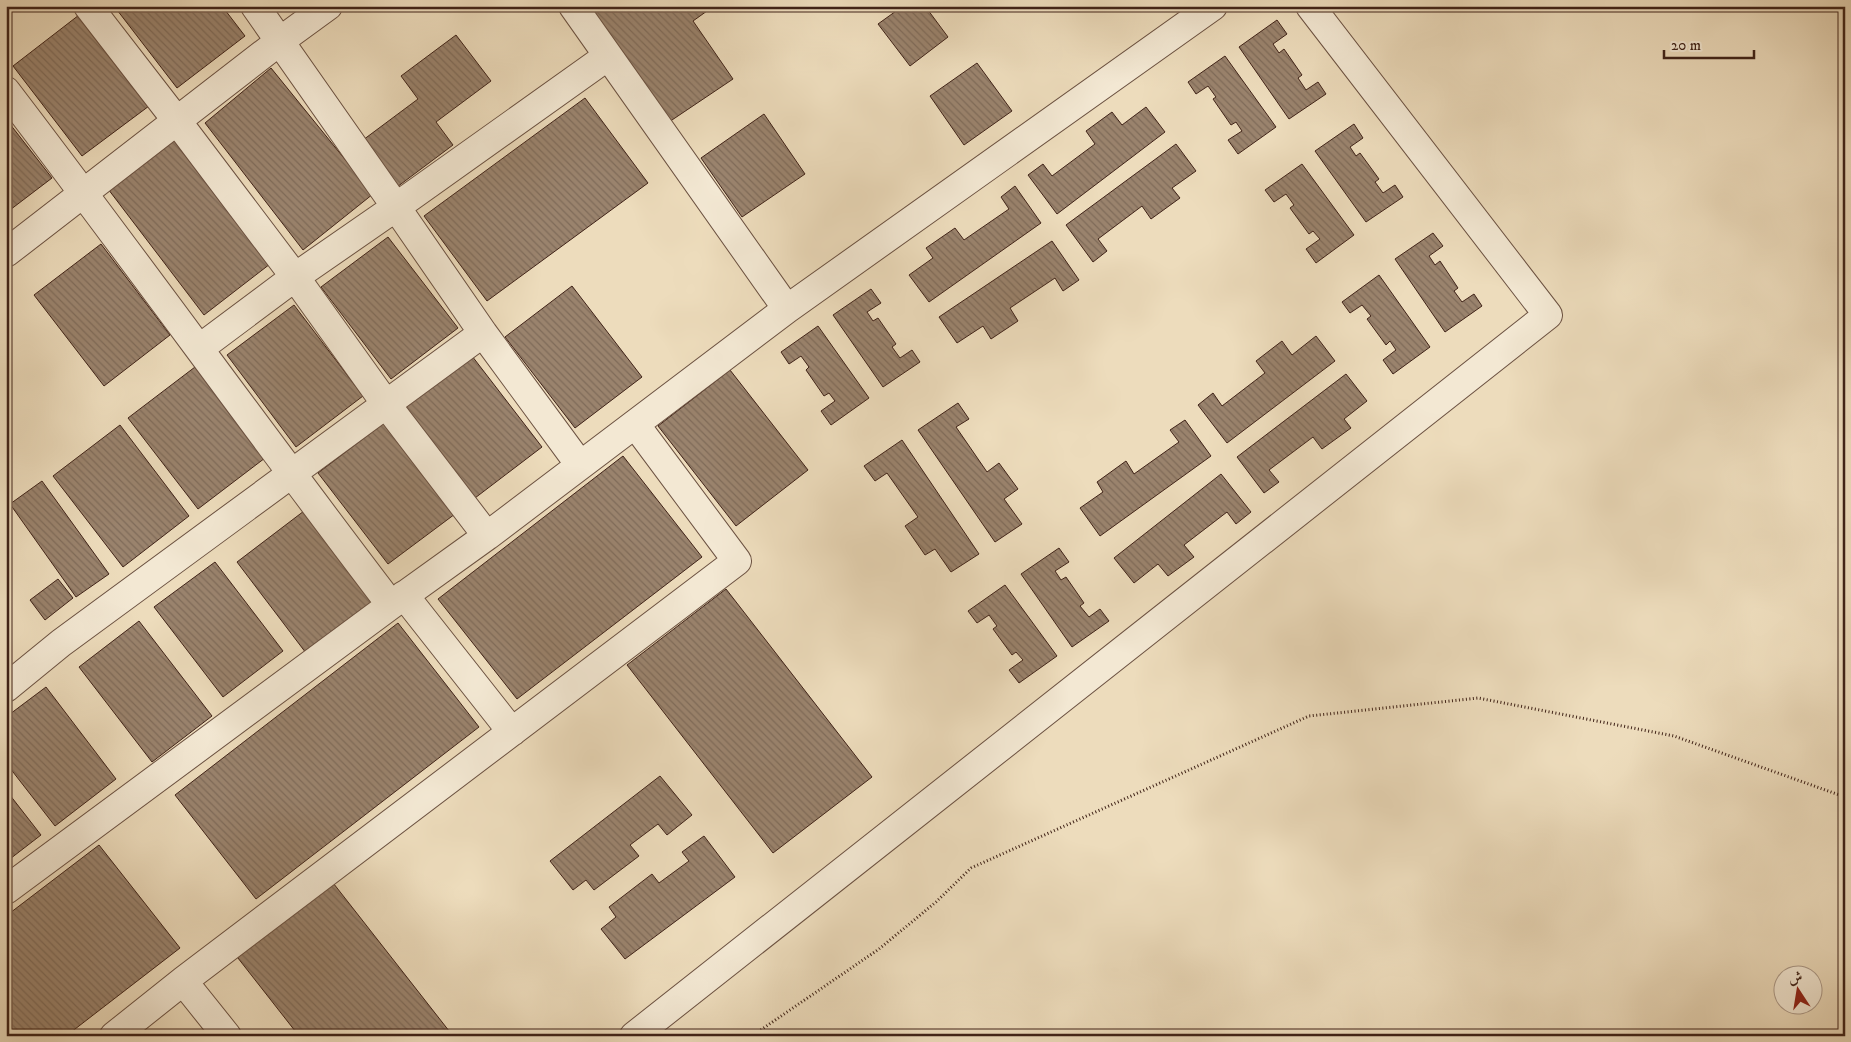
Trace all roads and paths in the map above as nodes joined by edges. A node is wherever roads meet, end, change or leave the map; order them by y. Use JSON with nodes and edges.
{"nodes":[{"id":1,"x":88,"y":6,"type":"edge"},
{"id":2,"x":255,"y":6,"type":"edge"},
{"id":3,"x":328,"y":6,"type":"edge"},
{"id":4,"x":572,"y":6,"type":"edge"},
{"id":5,"x":1213,"y":6,"type":"edge"},
{"id":6,"x":1310,"y":6,"type":"edge"},
{"id":7,"x":280,"y":41,"type":"junction"},
{"id":8,"x":608,"y":56,"type":"junction"},
{"id":9,"x":6,"y":90,"type":"edge"},
{"id":10,"x":177,"y":121,"type":"junction"},
{"id":11,"x":84,"y":193,"type":"junction"},
{"id":12,"x":396,"y":206,"type":"junction"},
{"id":13,"x":6,"y":253,"type":"edge"},
{"id":14,"x":295,"y":277,"type":"junction"},
{"id":15,"x":787,"y":309,"type":"junction"},
{"id":16,"x":483,"y":333,"type":"junction"},
{"id":17,"x":200,"y":348,"type":"junction"},
{"id":18,"x":386,"y":404,"type":"junction"},
{"id":19,"x":635,"y":424,"type":"junction"},
{"id":20,"x":580,"y":465,"type":"junction"},
{"id":21,"x":291,"y":474,"type":"junction"},
{"id":22,"x":487,"y":536,"type":"junction"},
{"id":23,"x":398,"y":600,"type":"junction"},
{"id":24,"x":6,"y":688,"type":"edge"},
{"id":25,"x":512,"y":732,"type":"junction"},
{"id":26,"x":1845,"y":797,"type":"edge"},
{"id":27,"x":6,"y":890,"type":"edge"},
{"id":28,"x":183,"y":981,"type":"junction"},
{"id":29,"x":114,"y":1036,"type":"edge"},
{"id":30,"x":227,"y":1036,"type":"edge"},
{"id":31,"x":634,"y":1036,"type":"edge"},
{"id":32,"x":752,"y":1036,"type":"edge"}],
"edges":[{"from":1,"to":10,"type":"street"},
{"from":2,"to":7,"type":"street"},
{"from":3,"to":7,"type":"street"},
{"from":4,"to":8,"type":"street"},
{"from":5,"to":15,"type":"street"},
{"from":6,"to":31,"type":"street"},
{"from":7,"to":10,"type":"street"},
{"from":7,"to":12,"type":"street"},
{"from":8,"to":12,"type":"street"},
{"from":8,"to":15,"type":"street"},
{"from":9,"to":11,"type":"street"},
{"from":10,"to":11,"type":"street"},
{"from":10,"to":14,"type":"street"},
{"from":11,"to":13,"type":"street"},
{"from":11,"to":17,"type":"street"},
{"from":12,"to":14,"type":"street"},
{"from":12,"to":16,"type":"street"},
{"from":14,"to":17,"type":"street"},
{"from":14,"to":18,"type":"street"},
{"from":15,"to":19,"type":"street"},
{"from":16,"to":18,"type":"street"},
{"from":16,"to":20,"type":"street"},
{"from":17,"to":21,"type":"street"},
{"from":18,"to":21,"type":"street"},
{"from":18,"to":22,"type":"street"},
{"from":19,"to":20,"type":"street"},
{"from":19,"to":25,"type":"street"},
{"from":20,"to":22,"type":"street"},
{"from":21,"to":23,"type":"street"},
{"from":21,"to":24,"type":"street"},
{"from":22,"to":23,"type":"street"},
{"from":23,"to":25,"type":"street"},
{"from":23,"to":27,"type":"street"},
{"from":25,"to":28,"type":"street"},
{"from":26,"to":32,"type":"path"},
{"from":28,"to":29,"type":"street"},
{"from":28,"to":30,"type":"street"}]}
